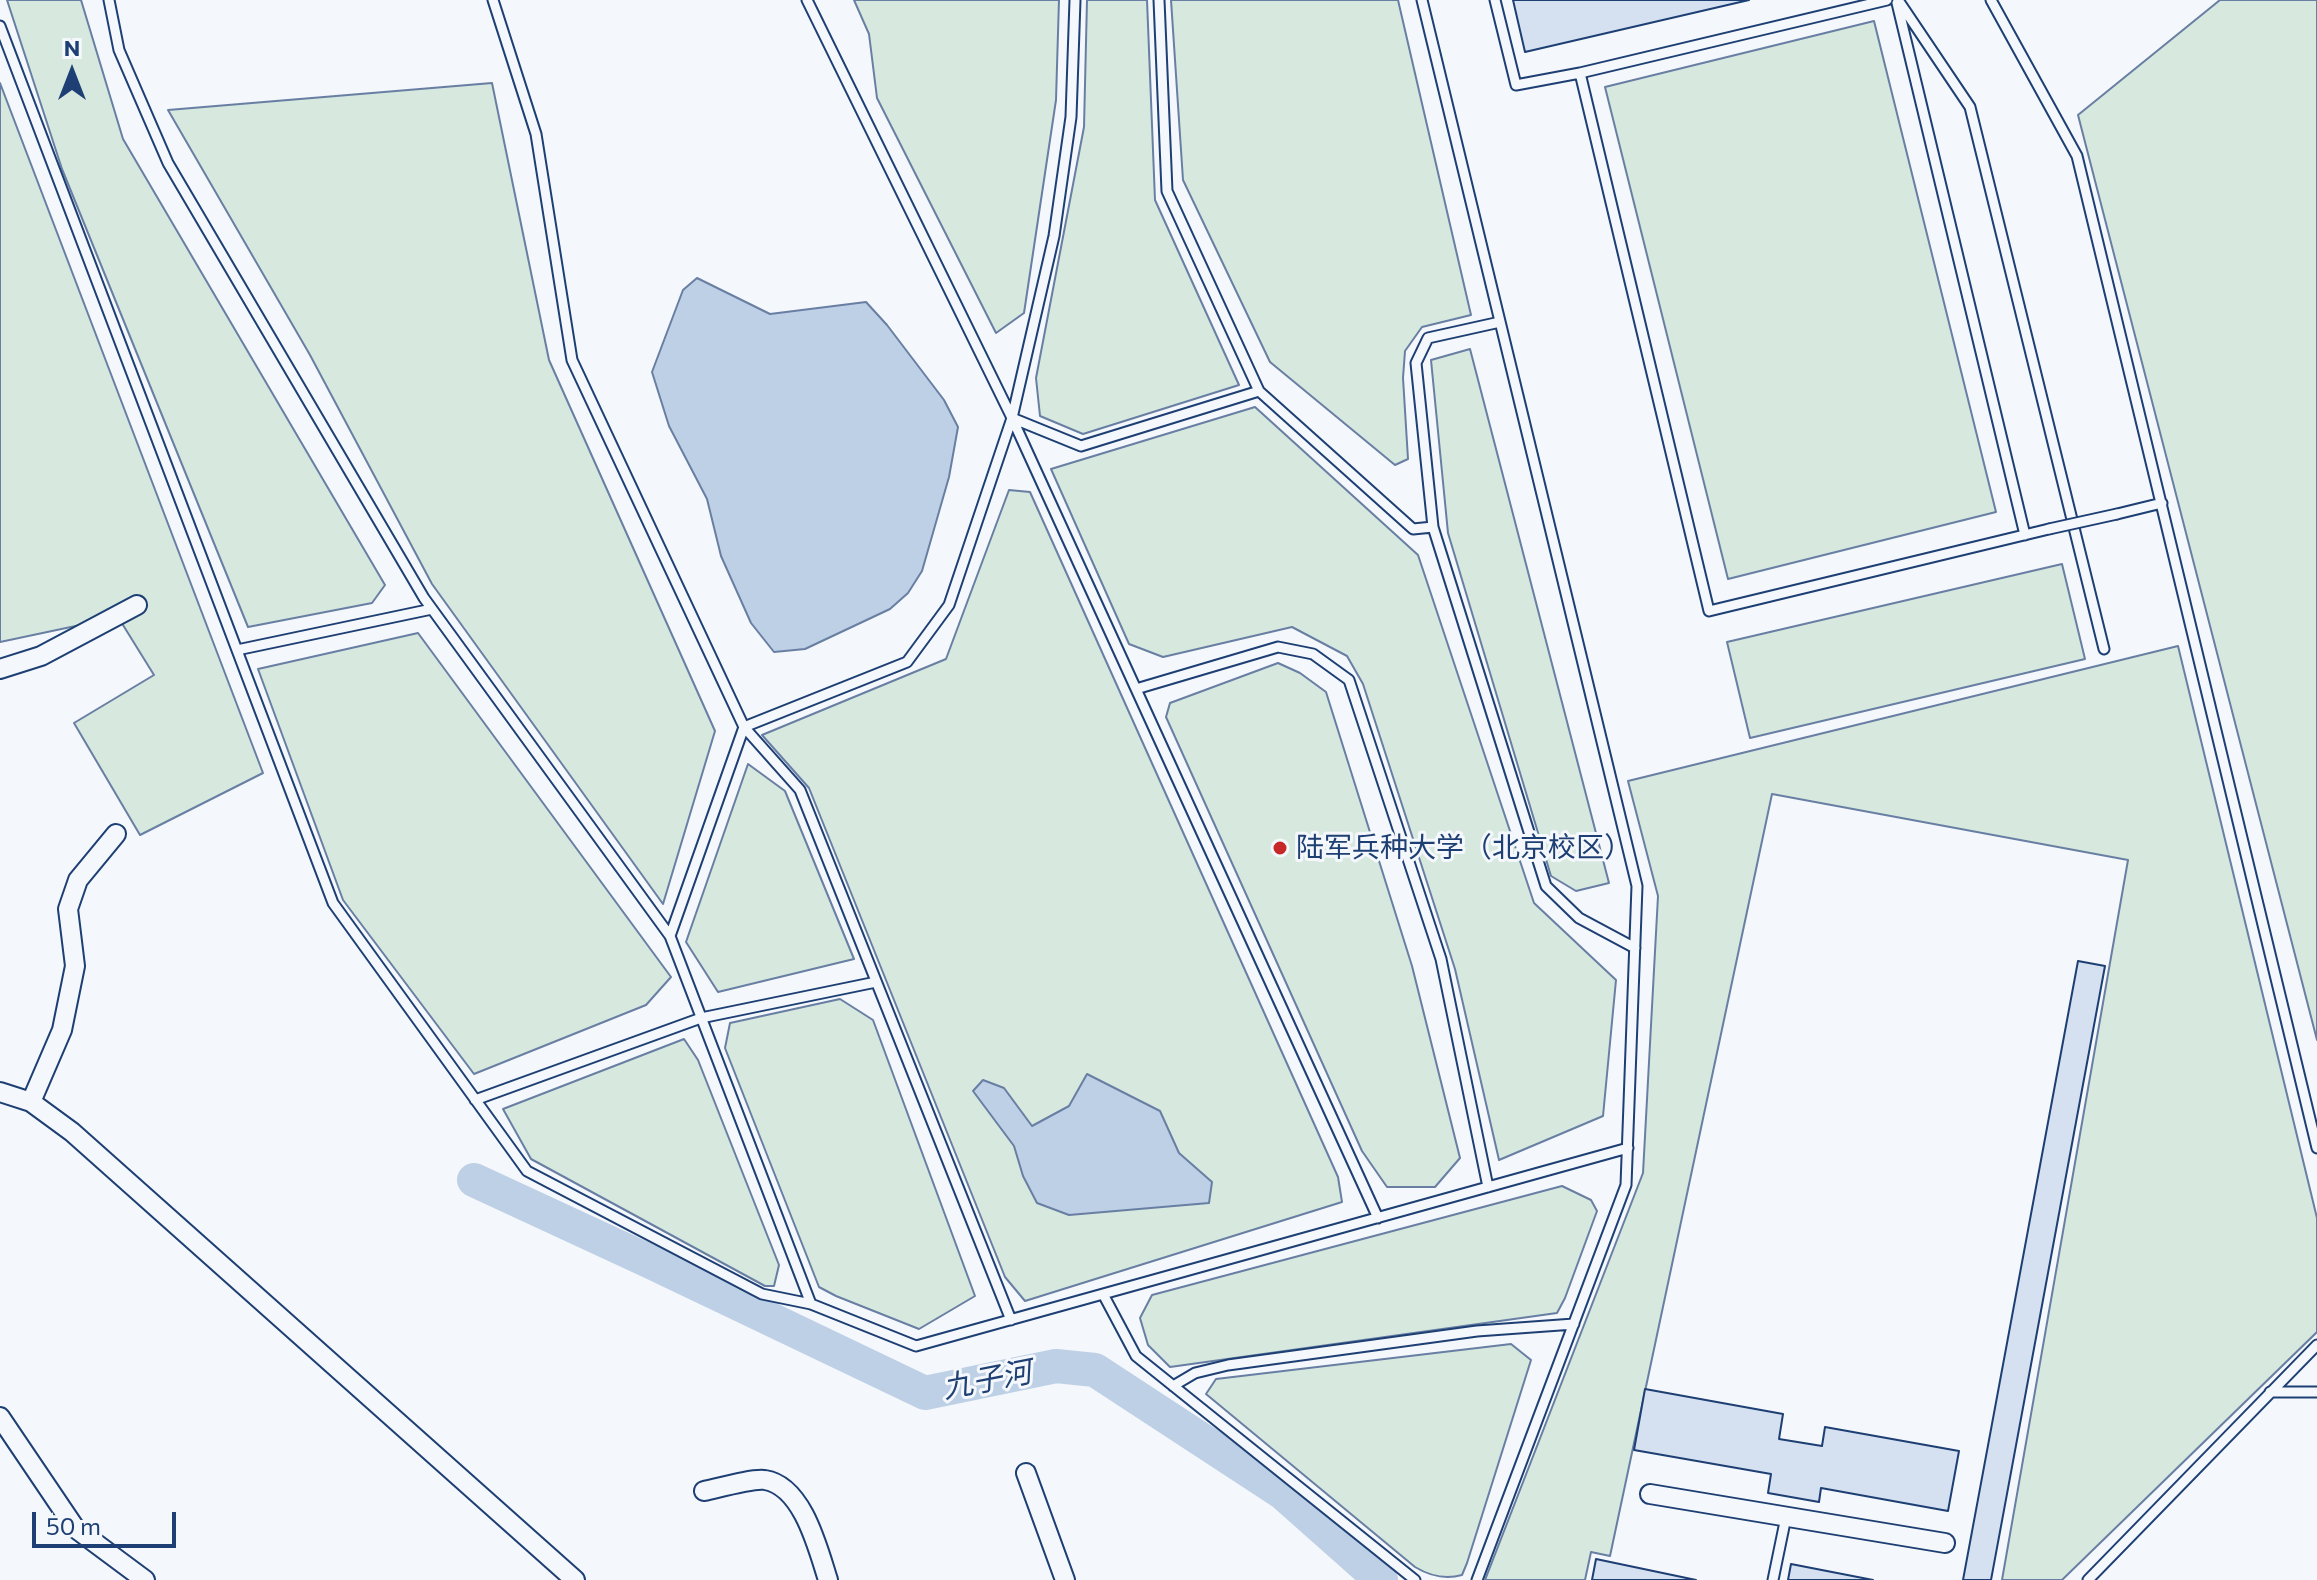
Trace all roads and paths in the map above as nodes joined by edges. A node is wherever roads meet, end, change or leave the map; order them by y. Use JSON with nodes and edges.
{"nodes":[{"id":1,"x":109,"y":0,"type":"edge"},
{"id":2,"x":493,"y":0,"type":"edge"},
{"id":3,"x":807,"y":0,"type":"edge"},
{"id":4,"x":1075,"y":0,"type":"edge"},
{"id":5,"x":1159,"y":0,"type":"edge"},
{"id":6,"x":1422,"y":0,"type":"edge"},
{"id":7,"x":1495,"y":0,"type":"edge"},
{"id":8,"x":1887,"y":0,"type":"edge"},
{"id":9,"x":1897,"y":0,"type":"edge"},
{"id":10,"x":1991,"y":0,"type":"edge"},
{"id":11,"x":0,"y":26,"type":"edge"},
{"id":12,"x":1580,"y":73,"type":"junction"},
{"id":13,"x":1500,"y":322,"type":"junction"},
{"id":14,"x":1259,"y":391,"type":"junction"},
{"id":15,"x":1012,"y":418,"type":"junction"},
{"id":16,"x":2162,"y":503,"type":"junction"},
{"id":17,"x":1433,"y":527,"type":"junction"},
{"id":18,"x":2025,"y":535,"type":"junction"},
{"id":19,"x":137,"y":605,"type":"dead end"},
{"id":20,"x":432,"y":609,"type":"junction"},
{"id":21,"x":2104,"y":649,"type":"dead end"},
{"id":22,"x":237,"y":650,"type":"junction"},
{"id":23,"x":0,"y":669,"type":"edge"},
{"id":24,"x":1136,"y":689,"type":"junction"},
{"id":25,"x":744,"y":727,"type":"junction"},
{"id":26,"x":116,"y":834,"type":"dead end"},
{"id":27,"x":670,"y":936,"type":"junction"},
{"id":28,"x":1635,"y":948,"type":"junction"},
{"id":29,"x":876,"y":982,"type":"junction"},
{"id":30,"x":701,"y":1018,"type":"junction"},
{"id":31,"x":0,"y":1092,"type":"edge"},
{"id":32,"x":475,"y":1100,"type":"junction"},
{"id":33,"x":31,"y":1102,"type":"junction"},
{"id":34,"x":1628,"y":1148,"type":"junction"},
{"id":35,"x":2317,"y":1148,"type":"edge"},
{"id":36,"x":1488,"y":1187,"type":"junction"},
{"id":37,"x":1378,"y":1218,"type":"junction"},
{"id":38,"x":1103,"y":1294,"type":"junction"},
{"id":39,"x":811,"y":1304,"type":"junction"},
{"id":40,"x":1011,"y":1320,"type":"junction"},
{"id":41,"x":1574,"y":1324,"type":"junction"},
{"id":42,"x":2317,"y":1345,"type":"edge"},
{"id":43,"x":1173,"y":1386,"type":"junction"},
{"id":44,"x":2270,"y":1392,"type":"junction"},
{"id":45,"x":2317,"y":1392,"type":"edge"},
{"id":46,"x":0,"y":1417,"type":"edge"},
{"id":47,"x":1026,"y":1473,"type":"dead end"},
{"id":48,"x":704,"y":1491,"type":"dead end"},
{"id":49,"x":1650,"y":1494,"type":"dead end"},
{"id":50,"x":1786,"y":1516,"type":"junction"},
{"id":51,"x":1945,"y":1543,"type":"dead end"},
{"id":52,"x":145,"y":1580,"type":"edge"},
{"id":53,"x":575,"y":1580,"type":"edge"},
{"id":54,"x":828,"y":1580,"type":"edge"},
{"id":55,"x":1065,"y":1580,"type":"edge"},
{"id":56,"x":1415,"y":1580,"type":"edge"},
{"id":57,"x":1477,"y":1580,"type":"edge"},
{"id":58,"x":1773,"y":1580,"type":"edge"},
{"id":59,"x":2088,"y":1580,"type":"edge"}],
"edges":[{"from":1,"to":20,"type":"lane"},
{"from":2,"to":25,"type":"lane"},
{"from":3,"to":15,"type":"lane"},
{"from":4,"to":15,"type":"lane"},
{"from":5,"to":14,"type":"lane"},
{"from":6,"to":13,"type":"lane"},
{"from":7,"to":12,"type":"lane"},
{"from":8,"to":12,"type":"lane"},
{"from":9,"to":18,"type":"lane"},
{"from":9,"to":21,"type":"lane"},
{"from":10,"to":16,"type":"lane"},
{"from":11,"to":22,"type":"lane"},
{"from":12,"to":18,"type":"lane"},
{"from":13,"to":17,"type":"lane"},
{"from":13,"to":28,"type":"lane"},
{"from":14,"to":15,"type":"lane"},
{"from":14,"to":17,"type":"lane"},
{"from":15,"to":24,"type":"lane"},
{"from":15,"to":25,"type":"lane"},
{"from":16,"to":18,"type":"lane","bridge":true},
{"from":16,"to":35,"type":"lane"},
{"from":17,"to":28,"type":"lane"},
{"from":19,"to":23,"type":"street"},
{"from":20,"to":22,"type":"lane"},
{"from":20,"to":27,"type":"lane"},
{"from":22,"to":32,"type":"lane"},
{"from":24,"to":36,"type":"lane"},
{"from":24,"to":37,"type":"lane"},
{"from":25,"to":27,"type":"lane"},
{"from":25,"to":29,"type":"lane"},
{"from":26,"to":33,"type":"street"},
{"from":27,"to":30,"type":"lane"},
{"from":28,"to":34,"type":"lane"},
{"from":29,"to":30,"type":"lane"},
{"from":29,"to":40,"type":"lane"},
{"from":30,"to":32,"type":"lane"},
{"from":30,"to":39,"type":"lane"},
{"from":31,"to":33,"type":"street"},
{"from":32,"to":39,"type":"lane"},
{"from":33,"to":53,"type":"street"},
{"from":34,"to":36,"type":"lane"},
{"from":34,"to":41,"type":"lane"},
{"from":36,"to":37,"type":"lane"},
{"from":37,"to":38,"type":"lane"},
{"from":38,"to":40,"type":"lane"},
{"from":38,"to":43,"type":"lane"},
{"from":39,"to":40,"type":"lane"},
{"from":41,"to":43,"type":"lane"},
{"from":41,"to":57,"type":"lane"},
{"from":42,"to":44,"type":"lane"},
{"from":43,"to":56,"type":"lane"},
{"from":44,"to":45,"type":"lane"},
{"from":44,"to":59,"type":"lane"},
{"from":46,"to":52,"type":"street"},
{"from":47,"to":55,"type":"street"},
{"from":48,"to":54,"type":"street"},
{"from":49,"to":50,"type":"street"},
{"from":50,"to":51,"type":"street"},
{"from":50,"to":58,"type":"lane"}]}
